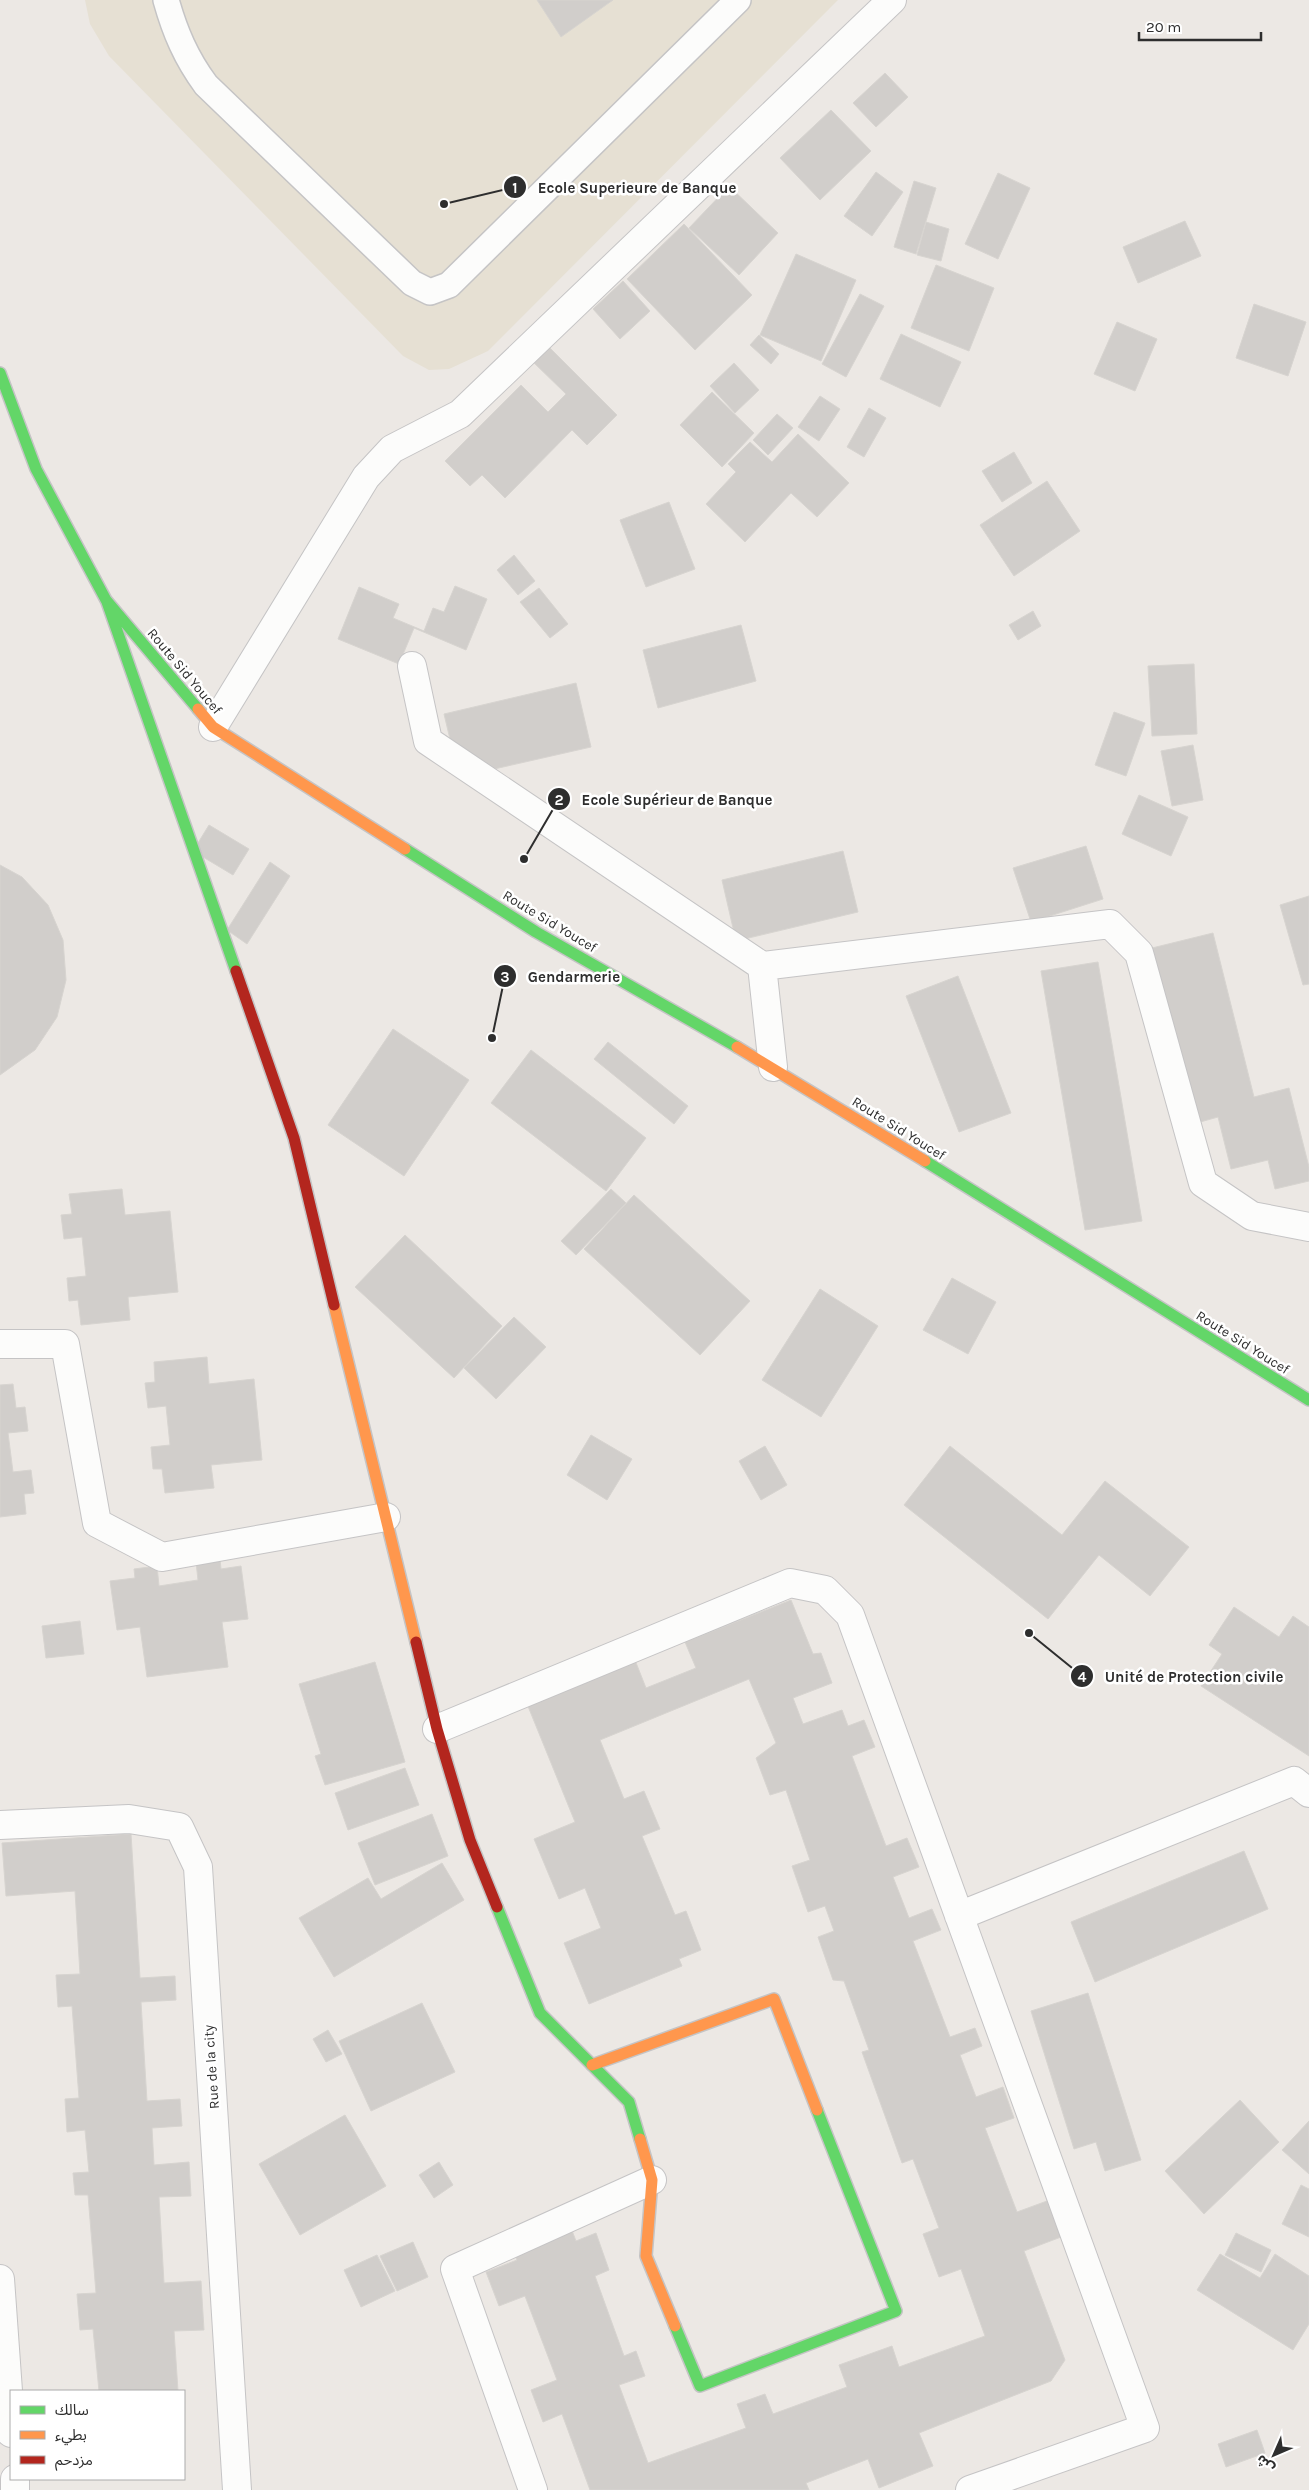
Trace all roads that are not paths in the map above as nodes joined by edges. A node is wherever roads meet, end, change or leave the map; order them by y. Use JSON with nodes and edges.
{"nodes":[{"id":1,"x":166,"y":0,"type":"edge"},
{"id":2,"x":738,"y":0,"type":"edge"},
{"id":3,"x":892,"y":0,"type":"edge"},
{"id":4,"x":0,"y":373,"type":"edge"},
{"id":5,"x":106,"y":600,"type":"junction"},
{"id":6,"x":412,"y":666,"type":"dead end"},
{"id":7,"x":213,"y":727,"type":"junction"},
{"id":8,"x":762,"y":966,"type":"junction"},
{"id":9,"x":773,"y":1067,"type":"junction"},
{"id":10,"x":1309,"y":1227,"type":"edge"},
{"id":11,"x":0,"y":1344,"type":"edge"},
{"id":12,"x":1309,"y":1400,"type":"edge"},
{"id":13,"x":386,"y":1517,"type":"junction"},
{"id":14,"x":437,"y":1728,"type":"junction"},
{"id":15,"x":1309,"y":1793,"type":"edge"},
{"id":16,"x":0,"y":1825,"type":"edge"},
{"id":17,"x":959,"y":1916,"type":"junction"},
{"id":18,"x":592,"y":2065,"type":"junction"},
{"id":19,"x":652,"y":2180,"type":"junction"},
{"id":20,"x":0,"y":2278,"type":"edge"},
{"id":21,"x":10,"y":2419,"type":"edge"},
{"id":22,"x":237,"y":2490,"type":"edge"},
{"id":23,"x":533,"y":2490,"type":"edge"},
{"id":24,"x":970,"y":2490,"type":"edge"}],
"edges":[{"from":1,"to":2,"type":"lane"},
{"from":3,"to":7,"type":"street"},
{"from":4,"to":5,"type":"street","name":"Route Sid Youcef"},
{"from":5,"to":7,"type":"street","name":"Route Sid Youcef"},
{"from":5,"to":13,"type":"street"},
{"from":6,"to":8,"type":"street"},
{"from":7,"to":9,"type":"street","name":"Route Sid Youcef"},
{"from":8,"to":9,"type":"street"},
{"from":8,"to":10,"type":"street"},
{"from":9,"to":12,"type":"street","name":"Route Sid Youcef"},
{"from":11,"to":13,"type":"street"},
{"from":13,"to":14,"type":"street"},
{"from":14,"to":17,"type":"street"},
{"from":14,"to":18,"type":"street"},
{"from":15,"to":17,"type":"street"},
{"from":16,"to":22,"type":"street","name":"Rue de la city"},
{"from":17,"to":24,"type":"street"},
{"from":18,"to":19,"type":"street"},
{"from":18,"to":19,"type":"street"},
{"from":19,"to":23,"type":"street"},
{"from":20,"to":21,"type":"street"}]}
